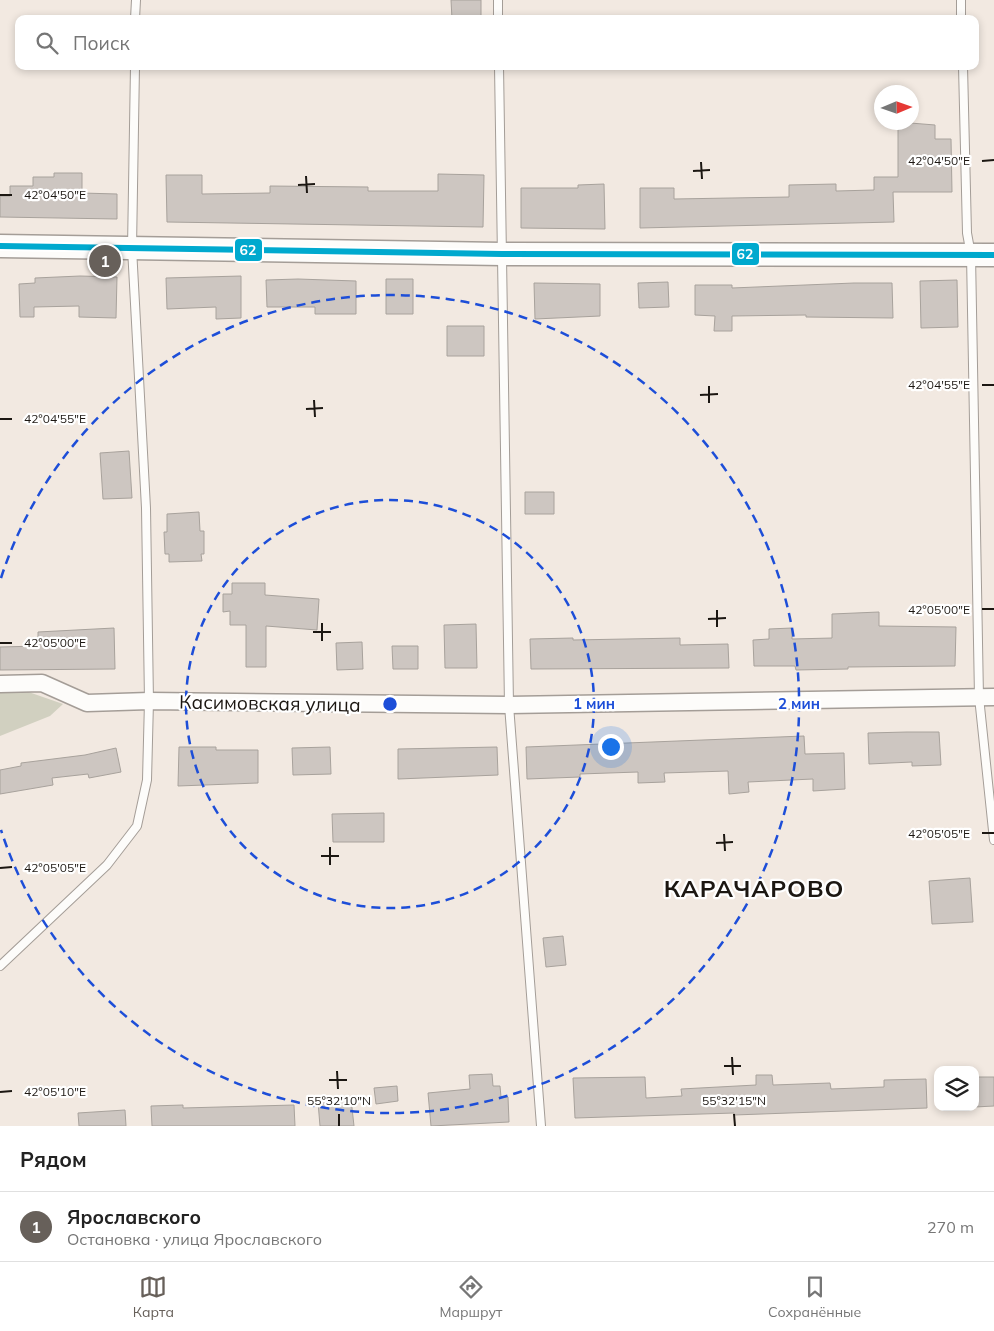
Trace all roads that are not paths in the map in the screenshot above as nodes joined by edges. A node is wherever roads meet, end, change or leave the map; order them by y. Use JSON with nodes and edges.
{"nodes":[{"id":1,"x":136,"y":0,"type":"edge"},
{"id":2,"x":498,"y":0,"type":"edge"},
{"id":3,"x":961,"y":0,"type":"edge"},
{"id":4,"x":136,"y":15,"type":"edge"},
{"id":5,"x":498,"y":15,"type":"edge"},
{"id":6,"x":962,"y":15,"type":"edge"},
{"id":7,"x":135,"y":70,"type":"edge"},
{"id":8,"x":499,"y":70,"type":"edge"},
{"id":9,"x":963,"y":70,"type":"edge"},
{"id":10,"x":0,"y":246,"type":"edge"},
{"id":11,"x":132,"y":248,"type":"junction"},
{"id":12,"x":502,"y":254,"type":"junction"},
{"id":13,"x":971,"y":255,"type":"junction"},
{"id":14,"x":994,"y":255,"type":"edge"},
{"id":15,"x":0,"y":684,"type":"edge"},
{"id":16,"x":986,"y":697,"type":"edge"},
{"id":17,"x":149,"y":702,"type":"junction"},
{"id":18,"x":509,"y":705,"type":"junction"},
{"id":19,"x":994,"y":840,"type":"edge"},
{"id":20,"x":0,"y":966,"type":"edge"},
{"id":21,"x":541,"y":1126,"type":"edge"}],
"edges":[{"from":1,"to":4,"type":"lane"},
{"from":2,"to":5,"type":"lane"},
{"from":3,"to":6,"type":"lane"},
{"from":7,"to":11,"type":"lane"},
{"from":8,"to":12,"type":"lane"},
{"from":9,"to":13,"type":"lane"},
{"from":10,"to":11,"type":"street"},
{"from":11,"to":12,"type":"street"},
{"from":11,"to":17,"type":"lane"},
{"from":12,"to":13,"type":"street"},
{"from":12,"to":18,"type":"lane"},
{"from":13,"to":14,"type":"street"},
{"from":13,"to":16,"type":"lane"},
{"from":15,"to":17,"type":"street","name":"Касимовская улица"},
{"from":16,"to":18,"type":"street","name":"Касимовская улица"},
{"from":16,"to":19,"type":"lane"},
{"from":17,"to":18,"type":"street","name":"Касимовская улица"},
{"from":17,"to":20,"type":"lane"},
{"from":18,"to":21,"type":"lane"}]}
